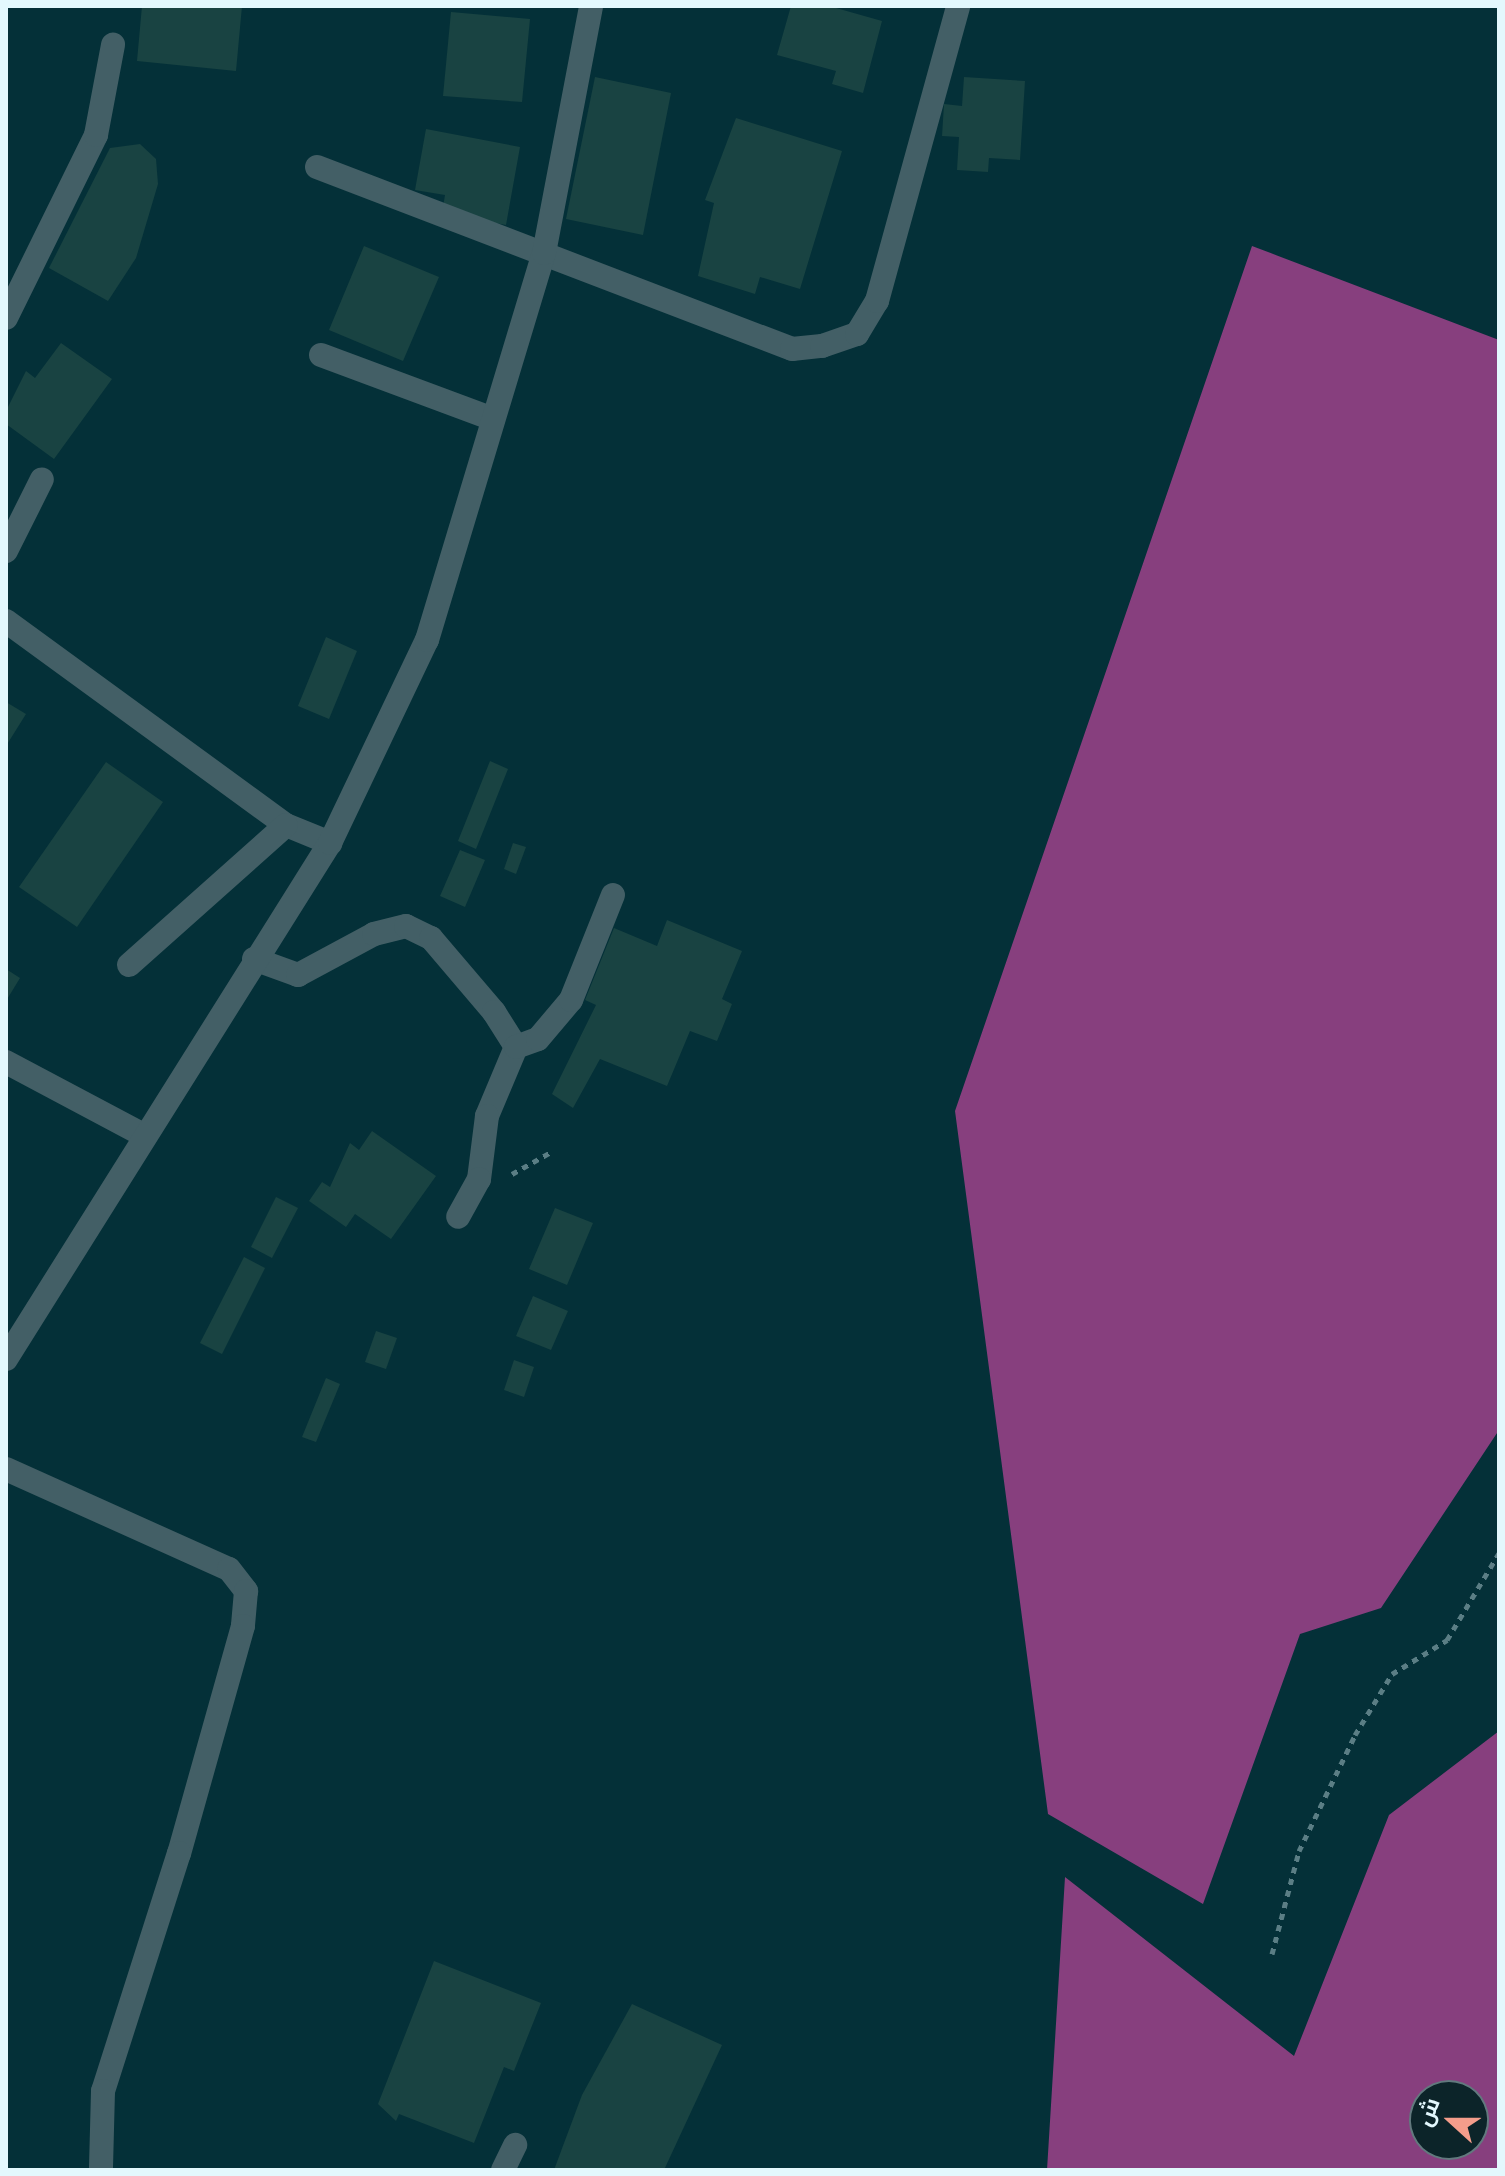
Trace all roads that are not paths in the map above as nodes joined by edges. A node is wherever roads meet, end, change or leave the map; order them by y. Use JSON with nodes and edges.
{"nodes":[{"id":1,"x":591,"y":6,"type":"edge"},
{"id":2,"x":958,"y":6,"type":"edge"},
{"id":3,"x":113,"y":45,"type":"dead end"},
{"id":4,"x":317,"y":167,"type":"dead end"},
{"id":5,"x":544,"y":253,"type":"junction"},
{"id":6,"x":6,"y":318,"type":"edge"},
{"id":7,"x":321,"y":355,"type":"dead end"},
{"id":8,"x":490,"y":418,"type":"junction"},
{"id":9,"x":42,"y":479,"type":"dead end"},
{"id":10,"x":6,"y":551,"type":"edge"},
{"id":11,"x":6,"y":621,"type":"edge"},
{"id":12,"x":286,"y":825,"type":"junction"},
{"id":13,"x":330,"y":843,"type":"junction"},
{"id":14,"x":613,"y":895,"type":"dead end"},
{"id":15,"x":254,"y":959,"type":"junction"},
{"id":16,"x":129,"y":965,"type":"dead end"},
{"id":17,"x":516,"y":1047,"type":"junction"},
{"id":18,"x":6,"y":1062,"type":"edge"},
{"id":19,"x":145,"y":1136,"type":"junction"},
{"id":20,"x":458,"y":1217,"type":"dead end"},
{"id":21,"x":6,"y":1359,"type":"edge"},
{"id":22,"x":6,"y":1469,"type":"edge"},
{"id":23,"x":515,"y":2145,"type":"dead end"},
{"id":24,"x":101,"y":2170,"type":"edge"},
{"id":25,"x":503,"y":2170,"type":"edge"}],
"edges":[{"from":1,"to":5,"type":"street"},
{"from":2,"to":5,"type":"street"},
{"from":3,"to":6,"type":"street"},
{"from":4,"to":5,"type":"street"},
{"from":5,"to":8,"type":"street"},
{"from":7,"to":8,"type":"street"},
{"from":8,"to":13,"type":"street"},
{"from":9,"to":10,"type":"street"},
{"from":11,"to":12,"type":"street"},
{"from":12,"to":13,"type":"street"},
{"from":12,"to":16,"type":"street"},
{"from":13,"to":15,"type":"street"},
{"from":14,"to":17,"type":"street"},
{"from":15,"to":17,"type":"street"},
{"from":15,"to":19,"type":"street"},
{"from":17,"to":20,"type":"street"},
{"from":18,"to":19,"type":"street"},
{"from":19,"to":21,"type":"street"},
{"from":22,"to":24,"type":"street"},
{"from":23,"to":25,"type":"street"}]}
